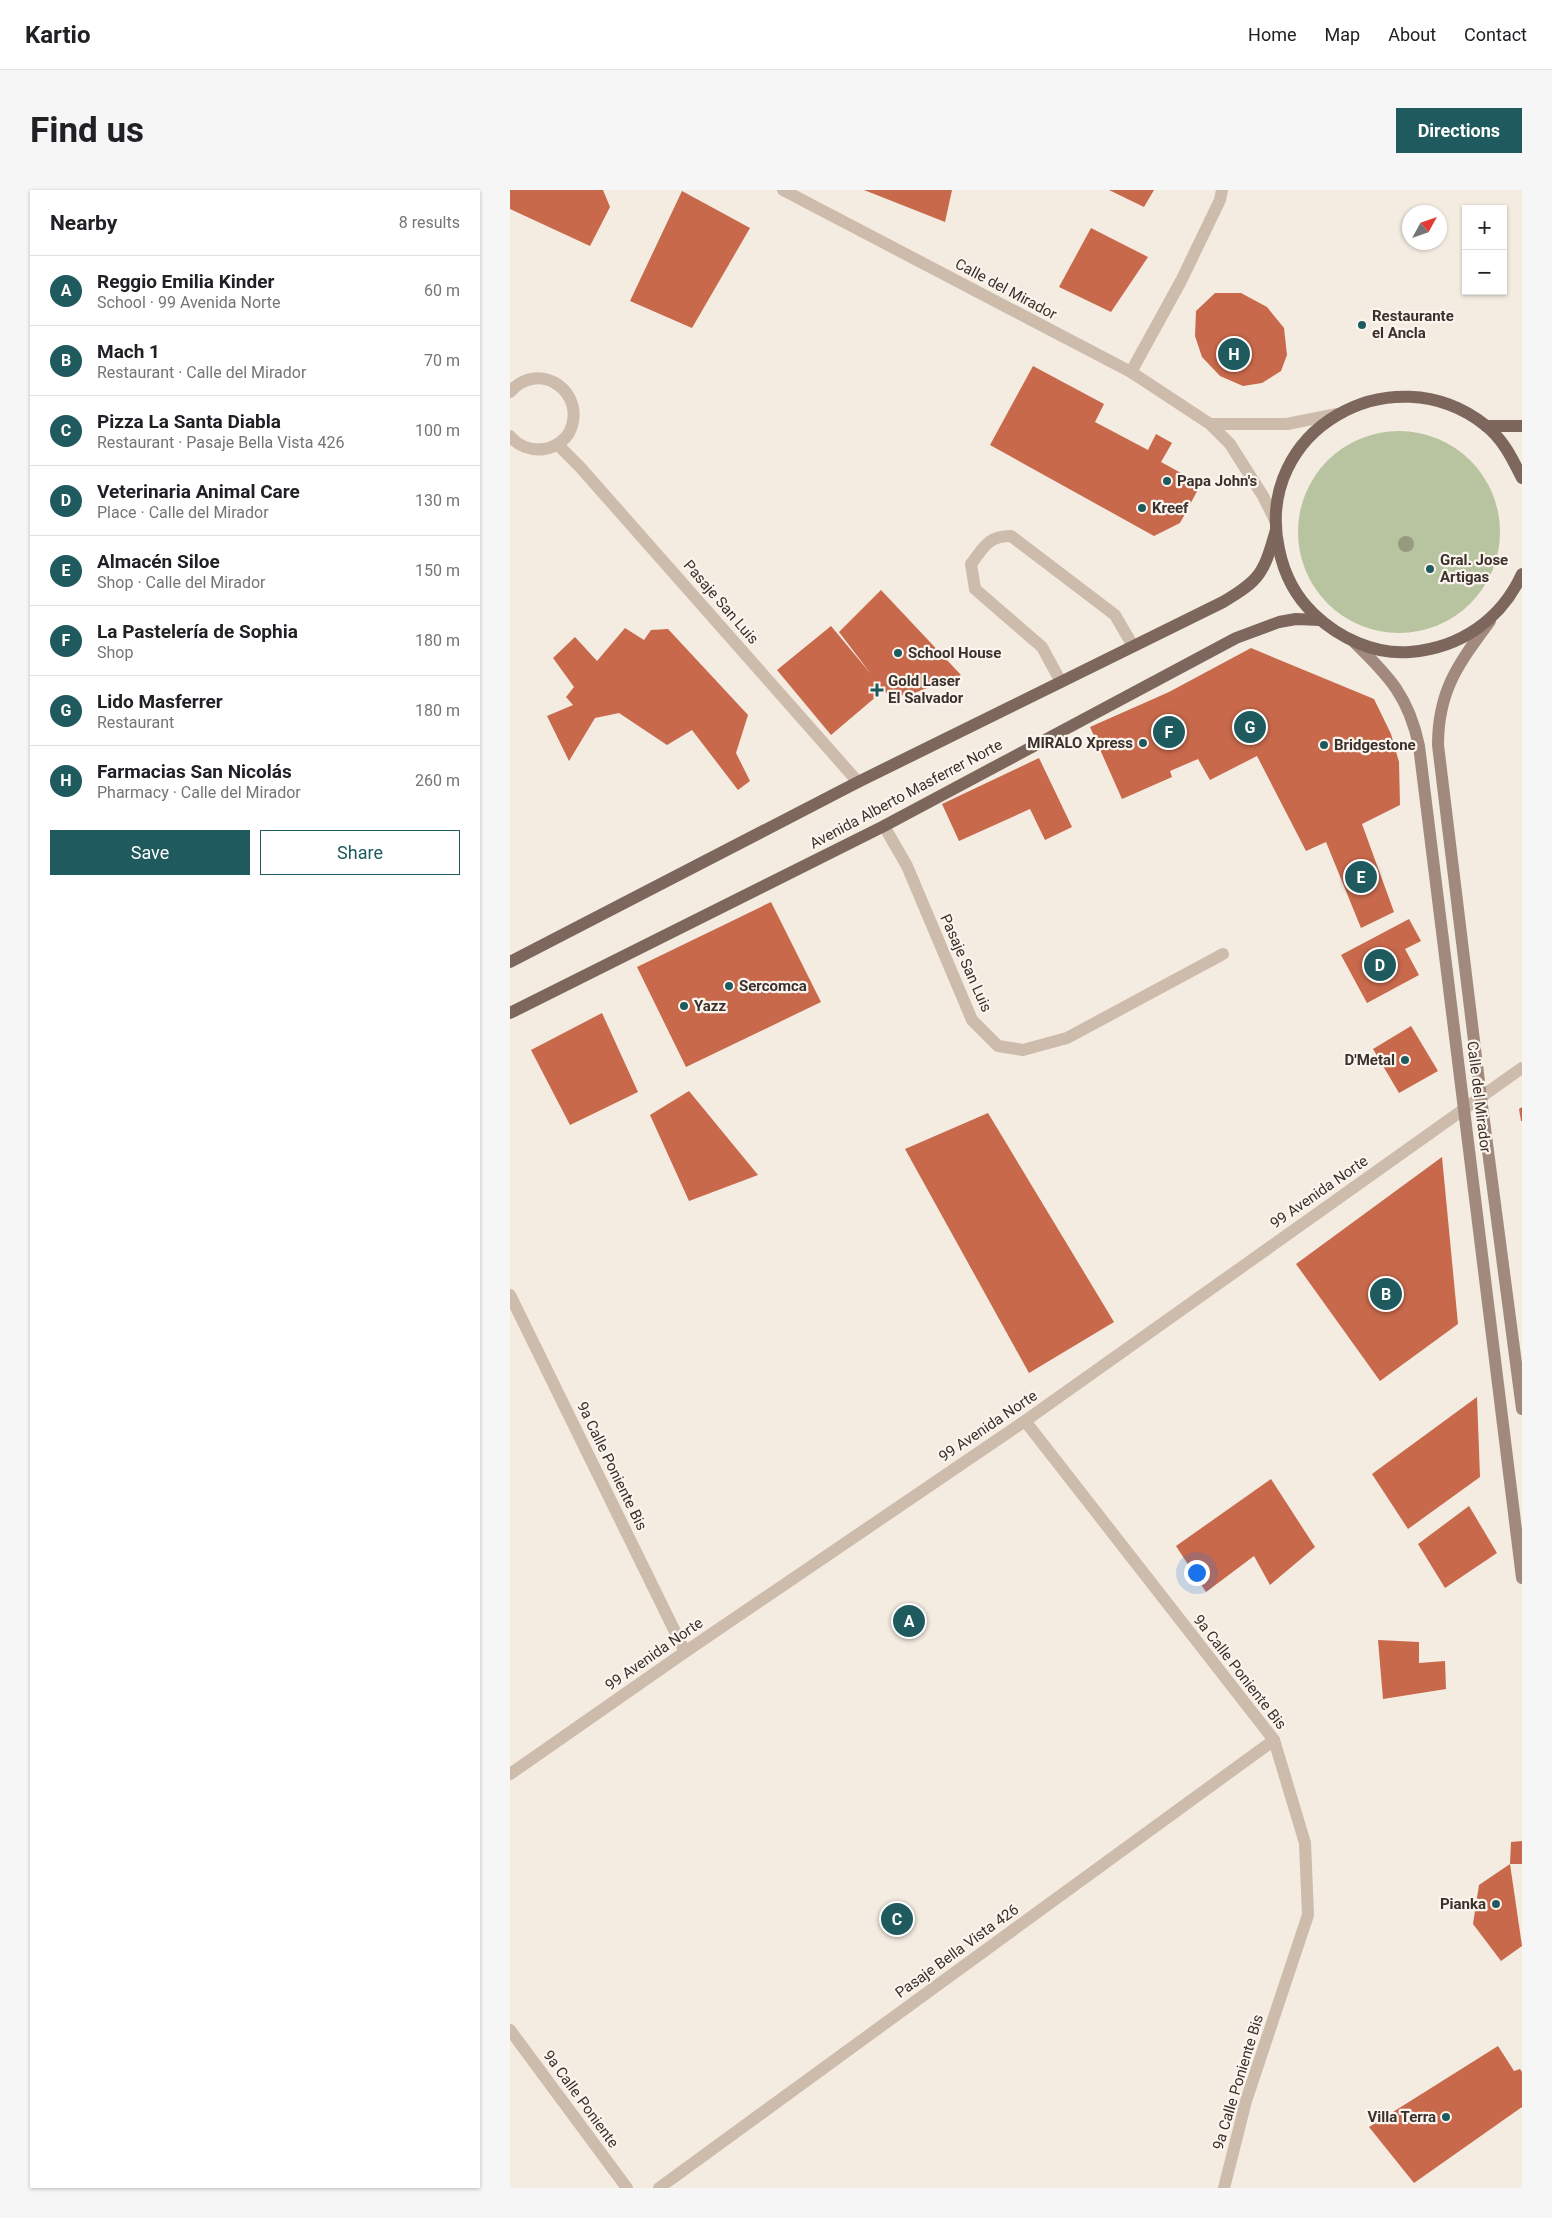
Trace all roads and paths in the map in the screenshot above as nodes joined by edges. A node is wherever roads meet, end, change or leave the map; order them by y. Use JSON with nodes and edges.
{"nodes":[{"id":1,"x":783,"y":190,"type":"edge"},
{"id":2,"x":1222,"y":190,"type":"edge"},
{"id":3,"x":1131,"y":372,"type":"junction"},
{"id":4,"x":510,"y":392,"type":"edge"},
{"id":5,"x":1337,"y":414,"type":"junction"},
{"id":6,"x":1210,"y":424,"type":"junction"},
{"id":7,"x":1486,"y":426,"type":"junction"},
{"id":8,"x":1522,"y":426,"type":"edge"},
{"id":9,"x":510,"y":436,"type":"edge"},
{"id":10,"x":558,"y":444,"type":"junction"},
{"id":11,"x":1522,"y":478,"type":"edge"},
{"id":12,"x":1276,"y":526,"type":"junction"},
{"id":13,"x":1522,"y":574,"type":"edge"},
{"id":14,"x":1496,"y":613,"type":"junction"},
{"id":15,"x":1320,"y":620,"type":"junction"},
{"id":16,"x":1354,"y":642,"type":"junction"},
{"id":17,"x":1133,"y":646,"type":"junction"},
{"id":18,"x":1062,"y":682,"type":"junction"},
{"id":19,"x":858,"y":782,"type":"junction"},
{"id":20,"x":884,"y":826,"type":"junction"},
{"id":21,"x":1223,"y":954,"type":"dead end"},
{"id":22,"x":510,"y":962,"type":"edge"},
{"id":23,"x":510,"y":1013,"type":"edge"},
{"id":24,"x":1522,"y":1068,"type":"edge"},
{"id":25,"x":1481,"y":1098,"type":"junction"},
{"id":26,"x":1464,"y":1108,"type":"junction"},
{"id":27,"x":510,"y":1295,"type":"edge"},
{"id":28,"x":1522,"y":1409,"type":"edge"},
{"id":29,"x":1025,"y":1421,"type":"junction"},
{"id":30,"x":1522,"y":1578,"type":"edge"},
{"id":31,"x":685,"y":1652,"type":"junction"},
{"id":32,"x":1274,"y":1740,"type":"junction"},
{"id":33,"x":510,"y":1774,"type":"edge"},
{"id":34,"x":510,"y":2030,"type":"edge"},
{"id":35,"x":626,"y":2188,"type":"edge"},
{"id":36,"x":659,"y":2188,"type":"edge"},
{"id":37,"x":1224,"y":2188,"type":"edge"}],
"edges":[{"from":1,"to":3,"type":"street","name":"Calle del Mirador"},
{"from":2,"to":3,"type":"street"},
{"from":3,"to":6,"type":"street","name":"Calle del Mirador"},
{"from":4,"to":10,"type":"street"},
{"from":5,"to":6,"type":"street"},
{"from":5,"to":7,"type":"main road"},
{"from":5,"to":12,"type":"main road"},
{"from":6,"to":12,"type":"street","name":"Calle del Mirador"},
{"from":7,"to":8,"type":"main road"},
{"from":7,"to":11,"type":"main road"},
{"from":9,"to":10,"type":"street"},
{"from":10,"to":19,"type":"street","name":"Pasaje San Luis"},
{"from":12,"to":15,"type":"main road"},
{"from":12,"to":17,"type":"main road","name":"Avenida Alberto Masferrer Norte"},
{"from":13,"to":14,"type":"main road"},
{"from":14,"to":16,"type":"main road"},
{"from":14,"to":25,"type":"main road","name":"Calle del Mirador"},
{"from":15,"to":16,"type":"main road"},
{"from":15,"to":20,"type":"main road","name":"Avenida Alberto Masferrer Norte"},
{"from":16,"to":26,"type":"main road","name":"Calle del Mirador"},
{"from":17,"to":18,"type":"main road","name":"Avenida Alberto Masferrer Norte"},
{"from":17,"to":18,"type":"street"},
{"from":18,"to":19,"type":"main road","name":"Avenida Alberto Masferrer Norte"},
{"from":19,"to":22,"type":"main road","name":"Avenida Alberto Masferrer Norte"},
{"from":20,"to":21,"type":"street","name":"Pasaje San Luis"},
{"from":20,"to":23,"type":"main road","name":"Avenida Alberto Masferrer Norte"},
{"from":24,"to":25,"type":"street","name":"99 Avenida Norte"},
{"from":25,"to":26,"type":"street","name":"99 Avenida Norte"},
{"from":25,"to":28,"type":"main road","name":"Calle del Mirador"},
{"from":26,"to":29,"type":"street","name":"99 Avenida Norte"},
{"from":26,"to":30,"type":"main road","name":"Calle del Mirador"},
{"from":27,"to":31,"type":"street","name":"9a Calle Poniente Bis"},
{"from":29,"to":31,"type":"street","name":"99 Avenida Norte"},
{"from":29,"to":32,"type":"street","name":"9a Calle Poniente Bis"},
{"from":31,"to":33,"type":"street","name":"99 Avenida Norte"},
{"from":32,"to":36,"type":"street","name":"Pasaje Bella Vista 426"},
{"from":32,"to":37,"type":"street","name":"9a Calle Poniente Bis"},
{"from":34,"to":35,"type":"street","name":"9a Calle Poniente"}]}
